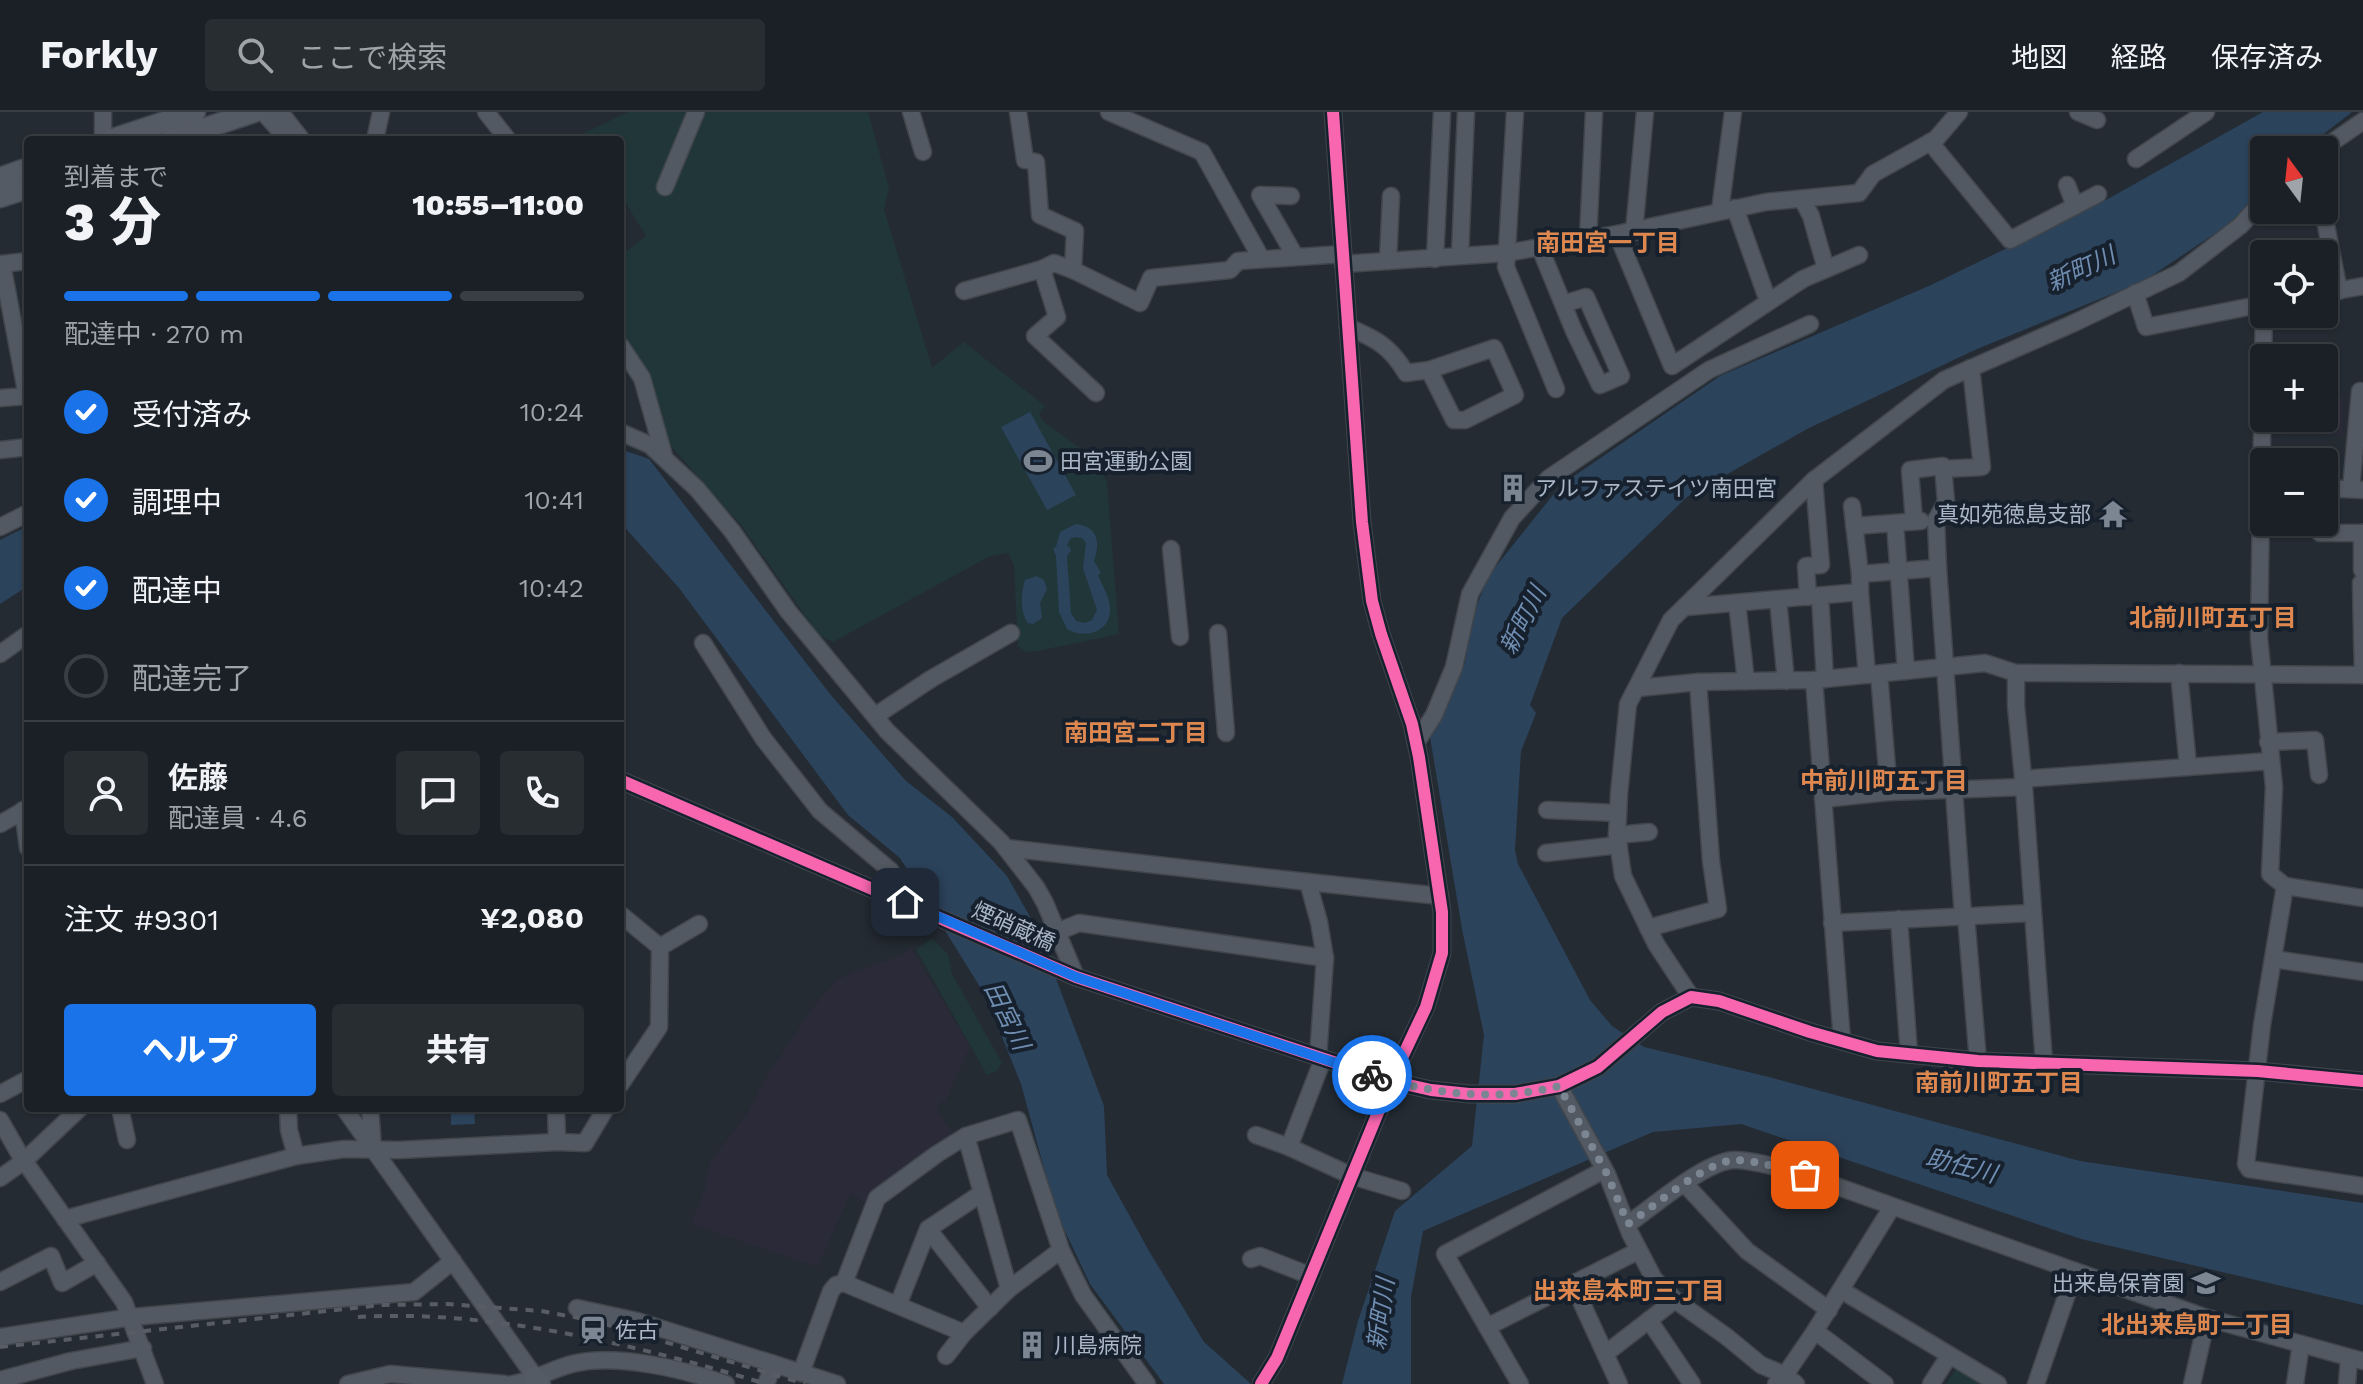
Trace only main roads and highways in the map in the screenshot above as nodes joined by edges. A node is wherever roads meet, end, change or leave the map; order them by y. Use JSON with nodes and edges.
{"nodes":[{"id":1,"x":195,"y":112,"type":"edge"},
{"id":2,"x":254,"y":112,"type":"edge"},
{"id":3,"x":122,"y":136,"type":"edge"},
{"id":4,"x":182,"y":136,"type":"edge"},
{"id":5,"x":24,"y":169,"type":"edge"},
{"id":6,"x":0,"y":178,"type":"edge"},
{"id":7,"x":24,"y":189,"type":"edge"},
{"id":8,"x":0,"y":197,"type":"edge"}],
"edges":[{"from":1,"to":3,"type":"main road"},
{"from":2,"to":4,"type":"main road"},
{"from":5,"to":6,"type":"main road"},
{"from":7,"to":8,"type":"main road"}]}
